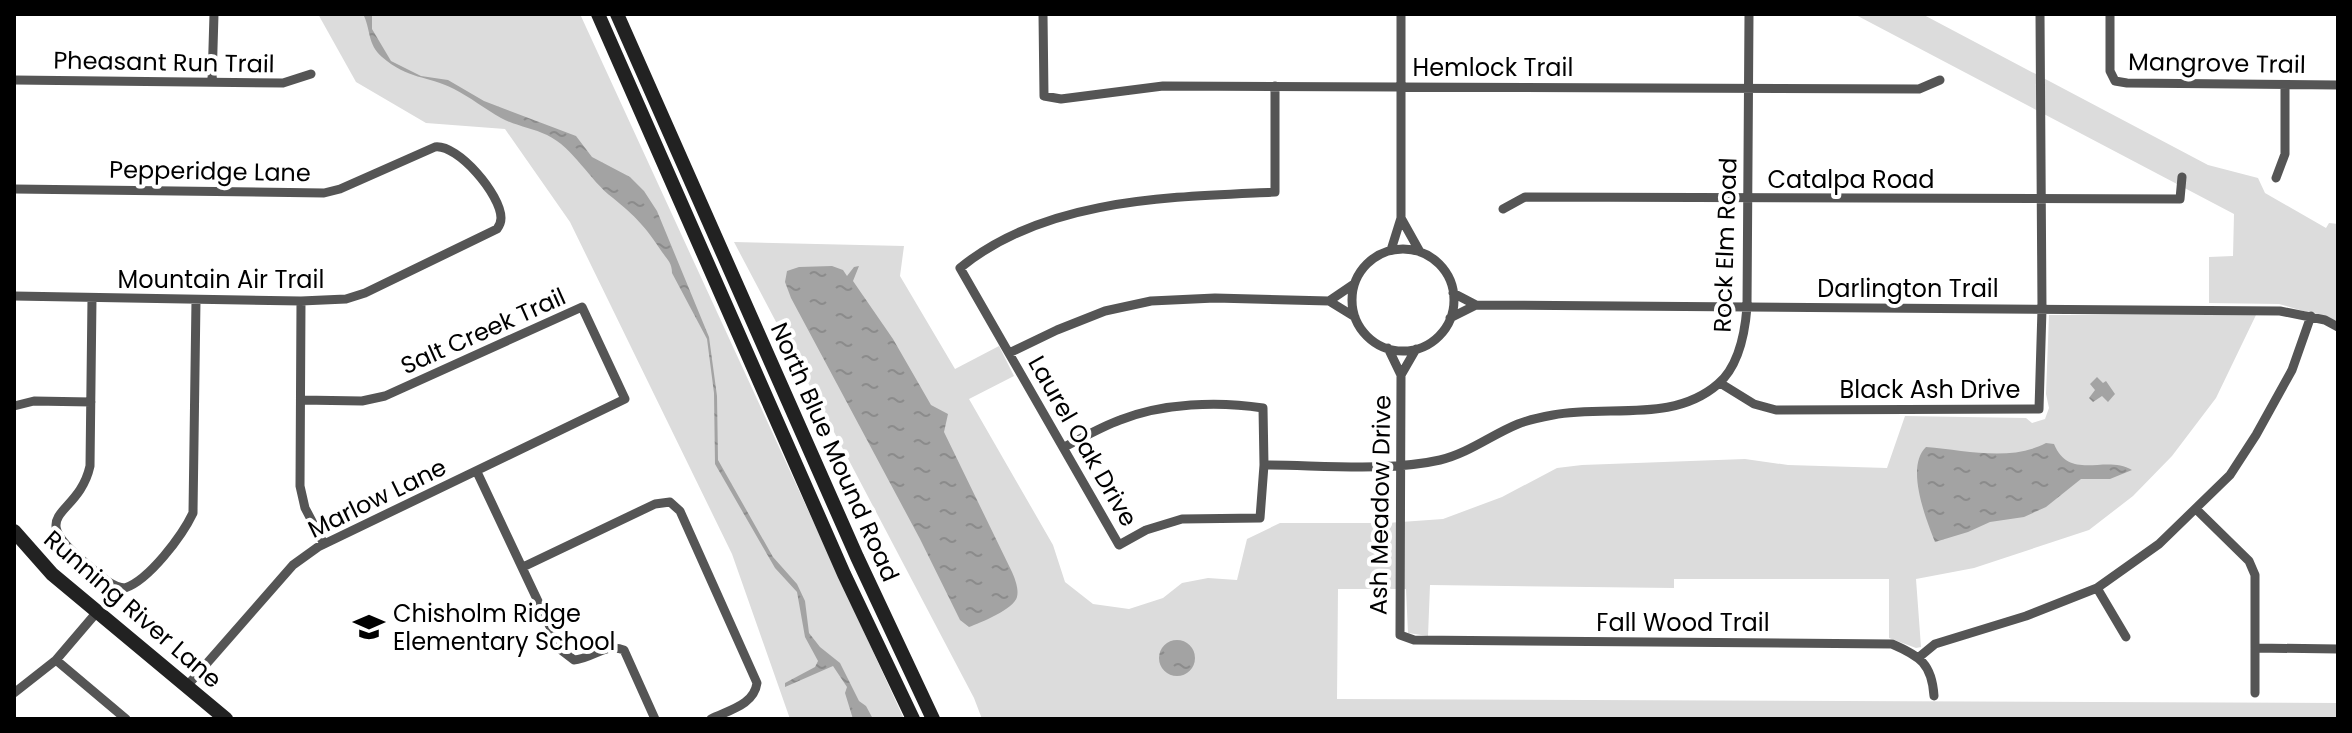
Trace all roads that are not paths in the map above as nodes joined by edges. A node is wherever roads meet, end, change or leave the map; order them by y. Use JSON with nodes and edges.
{"nodes":[{"id":1,"x":214,"y":14,"type":"edge"},
{"id":2,"x":598,"y":14,"type":"edge"},
{"id":3,"x":617,"y":14,"type":"edge"},
{"id":4,"x":1043,"y":14,"type":"edge"},
{"id":5,"x":1401,"y":14,"type":"edge"},
{"id":6,"x":1749,"y":14,"type":"edge"},
{"id":7,"x":2040,"y":14,"type":"edge"},
{"id":8,"x":2110,"y":14,"type":"edge"},
{"id":9,"x":311,"y":74,"type":"dead end"},
{"id":10,"x":14,"y":80,"type":"edge"},
{"id":11,"x":1940,"y":80,"type":"dead end"},
{"id":12,"x":212,"y":82,"type":"junction"},
{"id":13,"x":2285,"y":85,"type":"junction"},
{"id":14,"x":2338,"y":85,"type":"edge"},
{"id":15,"x":1275,"y":86,"type":"junction"},
{"id":16,"x":1401,"y":87,"type":"junction"},
{"id":17,"x":1748,"y":88,"type":"junction"},
{"id":18,"x":481,"y":177,"type":"joint"},
{"id":19,"x":2182,"y":177,"type":"dead end"},
{"id":20,"x":2276,"y":178,"type":"dead end"},
{"id":21,"x":14,"y":189,"type":"edge"},
{"id":22,"x":2040,"y":198,"type":"junction"},
{"id":23,"x":1749,"y":199,"type":"junction"},
{"id":24,"x":701,"y":201,"type":"junction"},
{"id":25,"x":681,"y":208,"type":"junction"},
{"id":26,"x":1503,"y":209,"type":"dead end"},
{"id":27,"x":1401,"y":218,"type":"junction"},
{"id":28,"x":1391,"y":250,"type":"junction"},
{"id":29,"x":1420,"y":252,"type":"junction"},
{"id":30,"x":1354,"y":284,"type":"junction"},
{"id":31,"x":1453,"y":293,"type":"junction"},
{"id":32,"x":14,"y":296,"type":"edge"},
{"id":33,"x":92,"y":298,"type":"junction"},
{"id":34,"x":196,"y":300,"type":"junction"},
{"id":35,"x":301,"y":301,"type":"junction"},
{"id":36,"x":1329,"y":301,"type":"junction"},
{"id":37,"x":1476,"y":305,"type":"junction"},
{"id":38,"x":1747,"y":307,"type":"junction"},
{"id":39,"x":2042,"y":309,"type":"junction"},
{"id":40,"x":2311,"y":316,"type":"junction"},
{"id":41,"x":1355,"y":317,"type":"junction"},
{"id":42,"x":1450,"y":318,"type":"junction"},
{"id":43,"x":2338,"y":327,"type":"edge"},
{"id":44,"x":1388,"y":348,"type":"junction"},
{"id":45,"x":1416,"y":349,"type":"junction"},
{"id":46,"x":1009,"y":353,"type":"junction"},
{"id":47,"x":1401,"y":375,"type":"junction"},
{"id":48,"x":1720,"y":383,"type":"junction"},
{"id":49,"x":625,"y":399,"type":"joint"},
{"id":50,"x":301,"y":400,"type":"junction"},
{"id":51,"x":91,"y":402,"type":"junction"},
{"id":52,"x":14,"y":406,"type":"edge"},
{"id":53,"x":1064,"y":447,"type":"junction"},
{"id":54,"x":1264,"y":465,"type":"junction"},
{"id":55,"x":1401,"y":465,"type":"junction"},
{"id":56,"x":477,"y":472,"type":"junction"},
{"id":57,"x":2196,"y":509,"type":"junction"},
{"id":58,"x":17,"y":542,"type":"edge"},
{"id":59,"x":324,"y":544,"type":"junction"},
{"id":60,"x":523,"y":567,"type":"junction"},
{"id":61,"x":2097,"y":588,"type":"junction"},
{"id":62,"x":97,"y":612,"type":"junction"},
{"id":63,"x":1400,"y":635,"type":"joint"},
{"id":64,"x":2126,"y":637,"type":"dead end"},
{"id":65,"x":2255,"y":648,"type":"junction"},
{"id":66,"x":2338,"y":649,"type":"edge"},
{"id":67,"x":1918,"y":658,"type":"junction"},
{"id":68,"x":56,"y":660,"type":"junction"},
{"id":69,"x":187,"y":686,"type":"junction"},
{"id":70,"x":14,"y":693,"type":"edge"},
{"id":71,"x":2255,"y":693,"type":"dead end"},
{"id":72,"x":1934,"y":696,"type":"dead end"},
{"id":73,"x":126,"y":719,"type":"edge"},
{"id":74,"x":226,"y":719,"type":"edge"},
{"id":75,"x":655,"y":719,"type":"edge"},
{"id":76,"x":711,"y":719,"type":"edge"},
{"id":77,"x":913,"y":719,"type":"edge"},
{"id":78,"x":933,"y":719,"type":"edge"}],
"edges":[{"from":1,"to":12,"type":"street"},
{"from":2,"to":25,"type":"main road","name":"North Blue Mound Road"},
{"from":3,"to":24,"type":"main road","name":"North Blue Mound Road"},
{"from":4,"to":15,"type":"street","name":"Hemlock Trail"},
{"from":5,"to":16,"type":"street"},
{"from":6,"to":17,"type":"street","name":"Rock Elm Road"},
{"from":7,"to":22,"type":"street","name":"Black Ash Drive"},
{"from":8,"to":13,"type":"street","name":"Mangrove Trail"},
{"from":9,"to":12,"type":"street","name":"Pheasant Run Trail"},
{"from":10,"to":12,"type":"street","name":"Pheasant Run Trail"},
{"from":11,"to":17,"type":"street","name":"Hemlock Trail"},
{"from":13,"to":14,"type":"street","name":"Mangrove Trail"},
{"from":13,"to":20,"type":"street"},
{"from":15,"to":16,"type":"street","name":"Hemlock Trail"},
{"from":15,"to":46,"type":"street","name":"Laurel Oak Drive"},
{"from":16,"to":17,"type":"street","name":"Hemlock Trail"},
{"from":16,"to":27,"type":"street"},
{"from":17,"to":23,"type":"street","name":"Rock Elm Road"},
{"from":18,"to":21,"type":"street","name":"Pepperidge Lane"},
{"from":18,"to":35,"type":"street","name":"Mountain Air Trail"},
{"from":19,"to":22,"type":"street","name":"Catalpa Road"},
{"from":22,"to":23,"type":"street","name":"Catalpa Road"},
{"from":22,"to":39,"type":"street","name":"Black Ash Drive"},
{"from":23,"to":26,"type":"street","name":"Catalpa Road"},
{"from":23,"to":38,"type":"street","name":"Rock Elm Road"},
{"from":24,"to":25,"type":"main road"},
{"from":24,"to":78,"type":"main road","name":"North Blue Mound Road"},
{"from":25,"to":77,"type":"main road","name":"North Blue Mound Road"},
{"from":27,"to":28,"type":"street"},
{"from":27,"to":29,"type":"street"},
{"from":28,"to":29,"type":"street"},
{"from":28,"to":30,"type":"street"},
{"from":29,"to":31,"type":"street"},
{"from":30,"to":36,"type":"street"},
{"from":30,"to":41,"type":"street"},
{"from":31,"to":37,"type":"street","name":"Darlington Trail"},
{"from":31,"to":42,"type":"street"},
{"from":32,"to":33,"type":"street","name":"Mountain Air Trail"},
{"from":33,"to":34,"type":"street","name":"Mountain Air Trail"},
{"from":33,"to":51,"type":"street"},
{"from":34,"to":35,"type":"street","name":"Mountain Air Trail"},
{"from":34,"to":51,"type":"street"},
{"from":35,"to":50,"type":"street"},
{"from":36,"to":41,"type":"street"},
{"from":36,"to":46,"type":"street"},
{"from":37,"to":38,"type":"street","name":"Darlington Trail"},
{"from":37,"to":42,"type":"street","name":"Darlington Trail"},
{"from":38,"to":39,"type":"street","name":"Darlington Trail"},
{"from":38,"to":48,"type":"street","name":"Rock Elm Road"},
{"from":39,"to":40,"type":"street","name":"Darlington Trail"},
{"from":39,"to":48,"type":"street","name":"Black Ash Drive"},
{"from":40,"to":43,"type":"street","name":"Darlington Trail"},
{"from":40,"to":57,"type":"street"},
{"from":41,"to":44,"type":"street"},
{"from":42,"to":45,"type":"street"},
{"from":44,"to":45,"type":"street"},
{"from":44,"to":47,"type":"street","name":"Ash Meadow Drive"},
{"from":45,"to":47,"type":"street","name":"Ash Meadow Drive"},
{"from":46,"to":53,"type":"street","name":"Laurel Oak Drive"},
{"from":47,"to":55,"type":"street","name":"Ash Meadow Drive"},
{"from":48,"to":55,"type":"street"},
{"from":49,"to":50,"type":"street","name":"Salt Creek Trail"},
{"from":49,"to":56,"type":"street","name":"Marlow Lane"},
{"from":50,"to":59,"type":"street"},
{"from":51,"to":52,"type":"street"},
{"from":53,"to":54,"type":"street"},
{"from":53,"to":54,"type":"street","name":"Laurel Oak Drive"},
{"from":54,"to":55,"type":"street"},
{"from":55,"to":63,"type":"street","name":"Ash Meadow Drive"},
{"from":56,"to":59,"type":"street","name":"Marlow Lane"},
{"from":56,"to":60,"type":"street"},
{"from":57,"to":61,"type":"street"},
{"from":57,"to":65,"type":"street"},
{"from":58,"to":62,"type":"main road","name":"Running River Lane"},
{"from":59,"to":69,"type":"street","name":"Marlow Lane"},
{"from":60,"to":75,"type":"street"},
{"from":60,"to":76,"type":"street"},
{"from":61,"to":64,"type":"street"},
{"from":61,"to":67,"type":"street"},
{"from":62,"to":68,"type":"street"},
{"from":62,"to":69,"type":"main road","name":"Running River Lane"},
{"from":63,"to":67,"type":"street","name":"Fall Wood Trail"},
{"from":65,"to":66,"type":"street"},
{"from":65,"to":71,"type":"street"},
{"from":67,"to":72,"type":"street"},
{"from":68,"to":70,"type":"street"},
{"from":68,"to":73,"type":"street"},
{"from":69,"to":74,"type":"main road","name":"Running River Lane"}]}
